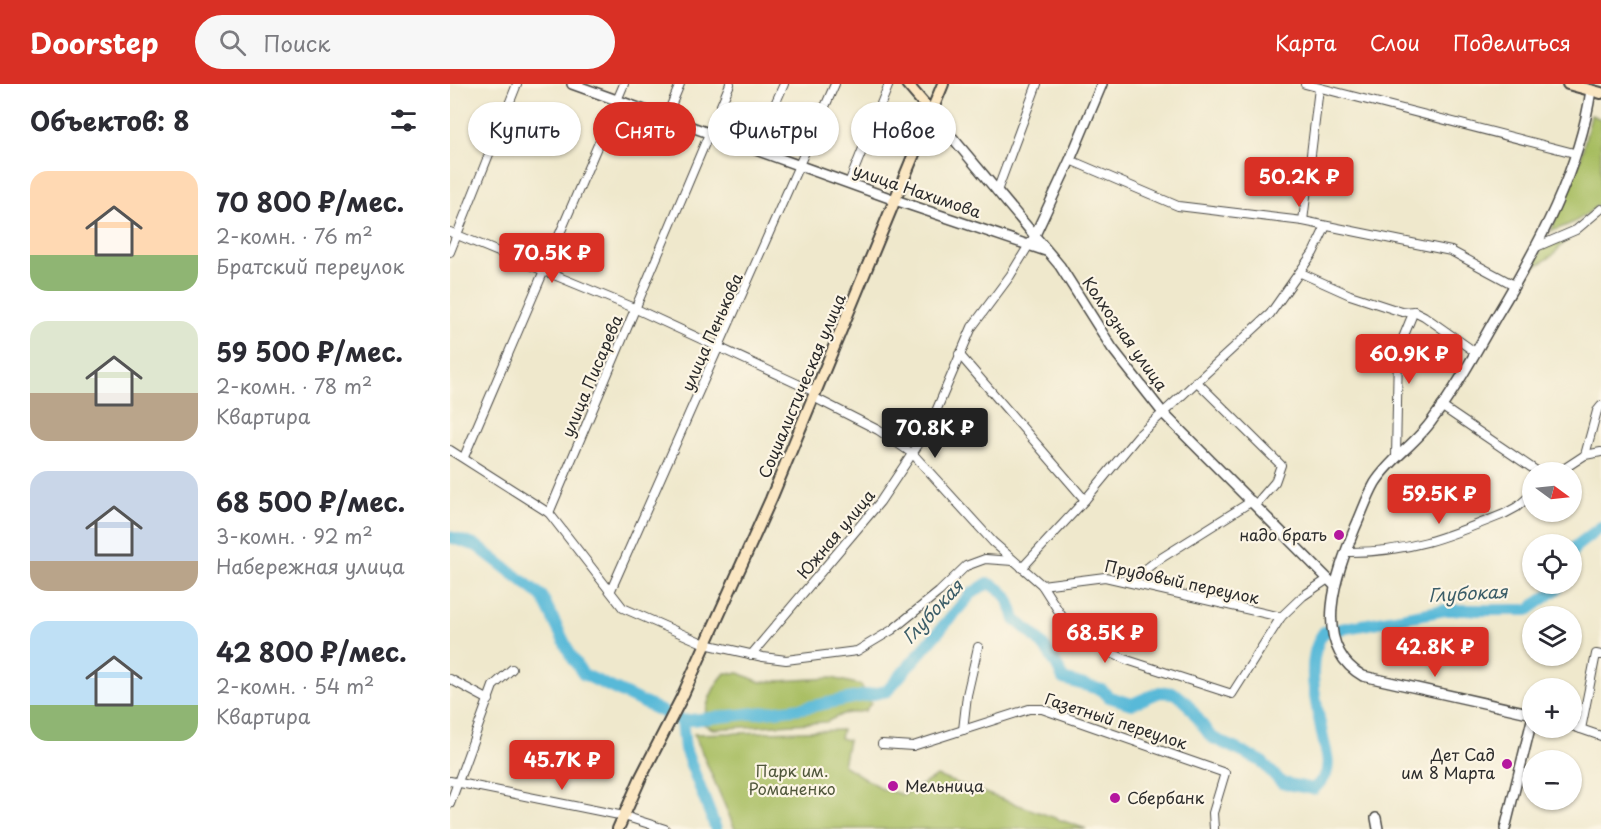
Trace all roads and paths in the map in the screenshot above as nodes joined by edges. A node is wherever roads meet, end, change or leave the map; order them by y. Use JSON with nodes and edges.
{"nodes":[{"id":1,"x":516,"y":84,"type":"edge"},
{"id":2,"x":572,"y":84,"type":"edge"},
{"id":3,"x":624,"y":84,"type":"edge"},
{"id":4,"x":680,"y":84,"type":"edge"},
{"id":5,"x":730,"y":84,"type":"edge"},
{"id":6,"x":784,"y":84,"type":"edge"},
{"id":7,"x":835,"y":84,"type":"edge"},
{"id":8,"x":889,"y":84,"type":"edge"},
{"id":9,"x":907,"y":84,"type":"edge"},
{"id":10,"x":942,"y":84,"type":"edge"},
{"id":11,"x":1037,"y":84,"type":"edge"},
{"id":12,"x":1102,"y":84,"type":"edge"},
{"id":13,"x":1305,"y":84,"type":"edge"},
{"id":14,"x":1568,"y":84,"type":"edge"},
{"id":15,"x":1319,"y":88,"type":"junction"},
{"id":16,"x":1595,"y":89,"type":"edge"},
{"id":17,"x":617,"y":100,"type":"junction"},
{"id":18,"x":622,"y":102,"type":"edge"},
{"id":19,"x":673,"y":102,"type":"edge"},
{"id":20,"x":722,"y":102,"type":"edge"},
{"id":21,"x":776,"y":102,"type":"edge"},
{"id":22,"x":922,"y":102,"type":"edge"},
{"id":23,"x":935,"y":102,"type":"edge"},
{"id":24,"x":708,"y":135,"type":"edge"},
{"id":25,"x":956,"y":142,"type":"edge"},
{"id":26,"x":1574,"y":153,"type":"junction"},
{"id":27,"x":772,"y":156,"type":"edge"},
{"id":28,"x":913,"y":156,"type":"edge"},
{"id":29,"x":1070,"y":160,"type":"junction"},
{"id":30,"x":801,"y":166,"type":"junction"},
{"id":31,"x":849,"y":183,"type":"junction"},
{"id":32,"x":997,"y":191,"type":"junction"},
{"id":33,"x":895,"y":200,"type":"junction"},
{"id":34,"x":1601,"y":209,"type":"edge"},
{"id":35,"x":1303,"y":221,"type":"junction"},
{"id":36,"x":1326,"y":226,"type":"junction"},
{"id":37,"x":454,"y":233,"type":"edge"},
{"id":38,"x":1035,"y":235,"type":"junction"},
{"id":39,"x":1030,"y":245,"type":"junction"},
{"id":40,"x":1534,"y":248,"type":"junction"},
{"id":41,"x":1048,"y":251,"type":"junction"},
{"id":42,"x":450,"y":252,"type":"edge"},
{"id":43,"x":544,"y":271,"type":"junction"},
{"id":44,"x":1301,"y":273,"type":"junction"},
{"id":45,"x":1514,"y":285,"type":"junction"},
{"id":46,"x":634,"y":308,"type":"junction"},
{"id":47,"x":1414,"y":311,"type":"junction"},
{"id":48,"x":719,"y":348,"type":"junction"},
{"id":49,"x":1475,"y":352,"type":"junction"},
{"id":50,"x":959,"y":354,"type":"junction"},
{"id":51,"x":1196,"y":381,"type":"junction"},
{"id":52,"x":814,"y":394,"type":"junction"},
{"id":53,"x":1441,"y":406,"type":"junction"},
{"id":54,"x":1601,"y":406,"type":"edge"},
{"id":55,"x":1163,"y":413,"type":"junction"},
{"id":56,"x":450,"y":450,"type":"edge"},
{"id":57,"x":1601,"y":452,"type":"edge"},
{"id":58,"x":913,"y":454,"type":"junction"},
{"id":59,"x":1585,"y":455,"type":"junction"},
{"id":60,"x":464,"y":457,"type":"junction"},
{"id":61,"x":1396,"y":458,"type":"junction"},
{"id":62,"x":1523,"y":462,"type":"edge"},
{"id":63,"x":1574,"y":462,"type":"edge"},
{"id":64,"x":1085,"y":500,"type":"junction"},
{"id":65,"x":1254,"y":502,"type":"junction"},
{"id":66,"x":1522,"y":503,"type":"edge"},
{"id":67,"x":549,"y":513,"type":"junction"},
{"id":68,"x":1346,"y":552,"type":"junction"},
{"id":69,"x":1013,"y":561,"type":"junction"},
{"id":70,"x":1022,"y":568,"type":"junction"},
{"id":71,"x":1130,"y":581,"type":"junction"},
{"id":72,"x":1332,"y":582,"type":"junction"},
{"id":73,"x":1042,"y":585,"type":"junction"},
{"id":74,"x":611,"y":590,"type":"junction"},
{"id":75,"x":1281,"y":617,"type":"junction"},
{"id":76,"x":705,"y":644,"type":"junction"},
{"id":77,"x":978,"y":647,"type":"dead end"},
{"id":78,"x":751,"y":655,"type":"junction"},
{"id":79,"x":1601,"y":655,"type":"edge"},
{"id":80,"x":512,"y":669,"type":"dead end"},
{"id":81,"x":450,"y":679,"type":"edge"},
{"id":82,"x":489,"y":700,"type":"junction"},
{"id":83,"x":1522,"y":712,"type":"edge"},
{"id":84,"x":1582,"y":724,"type":"edge"},
{"id":85,"x":1582,"y":729,"type":"edge"},
{"id":86,"x":963,"y":730,"type":"junction"},
{"id":87,"x":1601,"y":736,"type":"edge"},
{"id":88,"x":1527,"y":738,"type":"edge"},
{"id":89,"x":882,"y":744,"type":"dead end"},
{"id":90,"x":454,"y":783,"type":"edge"},
{"id":91,"x":450,"y":804,"type":"edge"},
{"id":92,"x":624,"y":816,"type":"junction"},
{"id":93,"x":1376,"y":818,"type":"dead end"},
{"id":94,"x":618,"y":829,"type":"edge"},
{"id":95,"x":665,"y":829,"type":"edge"},
{"id":96,"x":1214,"y":829,"type":"edge"},
{"id":97,"x":1378,"y":829,"type":"edge"},
{"id":98,"x":1505,"y":829,"type":"edge"}],
"edges":[{"from":1,"to":37,"type":"street"},
{"from":2,"to":17,"type":"street","name":"улица Нахимова"},
{"from":3,"to":17,"type":"street"},
{"from":4,"to":19,"type":"street"},
{"from":5,"to":20,"type":"street","name":"улица Писарева"},
{"from":6,"to":21,"type":"street"},
{"from":7,"to":30,"type":"street","name":"улица Пенькова"},
{"from":8,"to":31,"type":"street"},
{"from":9,"to":22,"type":"main road","name":"Колхозная улица"},
{"from":10,"to":23,"type":"main road","name":"Социалистическая улица"},
{"from":11,"to":32,"type":"street"},
{"from":12,"to":29,"type":"street"},
{"from":13,"to":15,"type":"street"},
{"from":14,"to":16,"type":"main road"},
{"from":15,"to":26,"type":"street"},
{"from":15,"to":35,"type":"street"},
{"from":16,"to":26,"type":"street"},
{"from":17,"to":18,"type":"street","name":"улица Нахимова"},
{"from":17,"to":43,"type":"street"},
{"from":24,"to":46,"type":"street","name":"улица Писарева"},
{"from":25,"to":32,"type":"street","name":"Колхозная улица"},
{"from":26,"to":40,"type":"street"},
{"from":27,"to":30,"type":"street","name":"улица Нахимова"},
{"from":28,"to":33,"type":"main road","name":"Социалистическая улица"},
{"from":29,"to":35,"type":"street"},
{"from":29,"to":38,"type":"street"},
{"from":30,"to":31,"type":"street","name":"улица Нахимова"},
{"from":30,"to":48,"type":"street","name":"улица Пенькова"},
{"from":31,"to":33,"type":"street","name":"улица Нахимова"},
{"from":32,"to":38,"type":"street","name":"Колхозная улица"},
{"from":33,"to":39,"type":"street","name":"улица Нахимова"},
{"from":33,"to":52,"type":"main road","name":"Социалистическая улица"},
{"from":34,"to":40,"type":"street"},
{"from":35,"to":36,"type":"street"},
{"from":36,"to":44,"type":"street"},
{"from":36,"to":45,"type":"street"},
{"from":37,"to":42,"type":"street"},
{"from":37,"to":43,"type":"street"},
{"from":38,"to":39,"type":"street","name":"Южная улица"},
{"from":38,"to":41,"type":"street","name":"Колхозная улица"},
{"from":39,"to":41,"type":"street","name":"улица Нахимова"},
{"from":39,"to":50,"type":"street","name":"Южная улица"},
{"from":40,"to":45,"type":"street"},
{"from":41,"to":55,"type":"street","name":"Колхозная улица"},
{"from":43,"to":46,"type":"street"},
{"from":43,"to":60,"type":"street"},
{"from":44,"to":47,"type":"street"},
{"from":44,"to":51,"type":"street"},
{"from":45,"to":49,"type":"street"},
{"from":46,"to":48,"type":"street"},
{"from":46,"to":67,"type":"street","name":"улица Писарева"},
{"from":47,"to":49,"type":"street"},
{"from":47,"to":61,"type":"street"},
{"from":48,"to":52,"type":"street"},
{"from":48,"to":74,"type":"street","name":"улица Пенькова"},
{"from":49,"to":53,"type":"street"},
{"from":50,"to":58,"type":"street","name":"Южная улица"},
{"from":50,"to":64,"type":"street"},
{"from":51,"to":55,"type":"street"},
{"from":51,"to":65,"type":"street"},
{"from":52,"to":58,"type":"street"},
{"from":52,"to":76,"type":"main road","name":"Социалистическая улица"},
{"from":53,"to":61,"type":"street"},
{"from":53,"to":62,"type":"street"},
{"from":54,"to":59,"type":"street"},
{"from":55,"to":64,"type":"street"},
{"from":55,"to":65,"type":"street","name":"Колхозная улица"},
{"from":56,"to":60,"type":"street"},
{"from":57,"to":59,"type":"street"},
{"from":58,"to":69,"type":"street"},
{"from":58,"to":78,"type":"street","name":"Южная улица"},
{"from":59,"to":63,"type":"street"},
{"from":60,"to":67,"type":"street"},
{"from":61,"to":68,"type":"street"},
{"from":64,"to":70,"type":"street"},
{"from":65,"to":71,"type":"street"},
{"from":65,"to":72,"type":"street","name":"Колхозная улица"},
{"from":66,"to":68,"type":"street"},
{"from":67,"to":74,"type":"street"},
{"from":68,"to":72,"type":"street"},
{"from":69,"to":70,"type":"street"},
{"from":69,"to":78,"type":"street"},
{"from":70,"to":73,"type":"street"},
{"from":71,"to":73,"type":"street","name":"Прудовый переулок"},
{"from":71,"to":75,"type":"street","name":"Прудовый переулок"},
{"from":72,"to":75,"type":"street"},
{"from":72,"to":83,"type":"street"},
{"from":73,"to":75,"type":"street"},
{"from":74,"to":76,"type":"street"},
{"from":76,"to":78,"type":"street"},
{"from":76,"to":92,"type":"main road","name":"Социалистическая улица"},
{"from":77,"to":86,"type":"street"},
{"from":79,"to":84,"type":"street"},
{"from":80,"to":82,"type":"street"},
{"from":81,"to":82,"type":"street"},
{"from":82,"to":90,"type":"street"},
{"from":85,"to":87,"type":"street"},
{"from":86,"to":89,"type":"street","name":"Газетный переулок"},
{"from":86,"to":96,"type":"street","name":"Газетный переулок"},
{"from":88,"to":98,"type":"street"},
{"from":90,"to":91,"type":"street"},
{"from":90,"to":92,"type":"street"},
{"from":92,"to":94,"type":"main road","name":"Социалистическая улица"},
{"from":92,"to":95,"type":"street"},
{"from":93,"to":97,"type":"street"}]}
